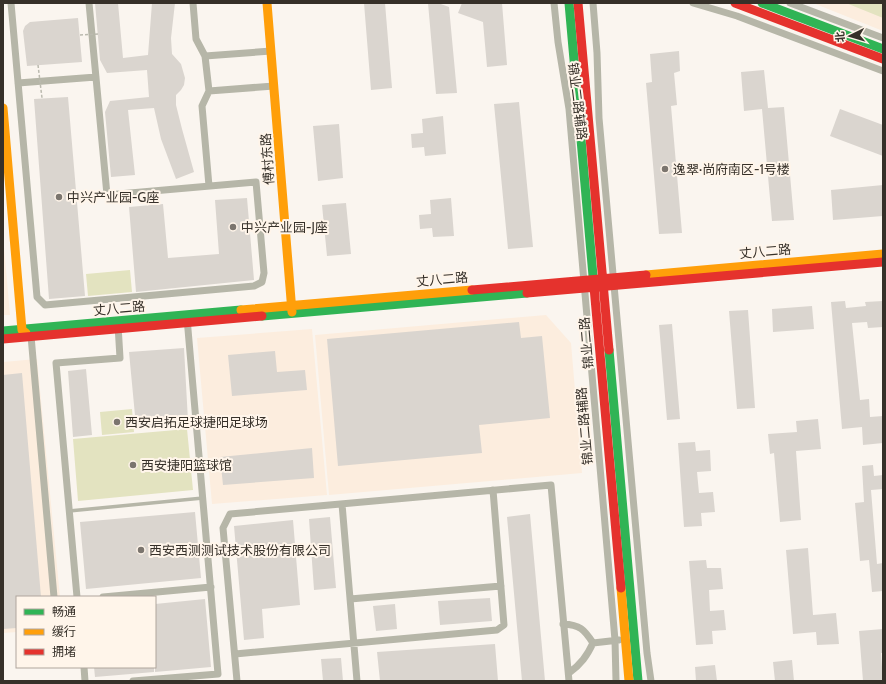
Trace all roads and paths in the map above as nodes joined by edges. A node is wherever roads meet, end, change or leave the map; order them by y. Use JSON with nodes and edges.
{"nodes":[{"id":1,"x":11,"y":3,"type":"edge"},
{"id":2,"x":89,"y":3,"type":"edge"},
{"id":3,"x":193,"y":3,"type":"edge"},
{"id":4,"x":268,"y":3,"type":"edge"},
{"id":5,"x":554,"y":3,"type":"edge"},
{"id":6,"x":569,"y":3,"type":"edge"},
{"id":7,"x":578,"y":3,"type":"edge"},
{"id":8,"x":593,"y":3,"type":"edge"},
{"id":9,"x":693,"y":3,"type":"edge"},
{"id":10,"x":735,"y":3,"type":"edge"},
{"id":11,"x":762,"y":3,"type":"edge"},
{"id":12,"x":790,"y":3,"type":"edge"},
{"id":13,"x":98,"y":34,"type":"dead end"},
{"id":14,"x":80,"y":35,"type":"dead end"},
{"id":15,"x":883,"y":38,"type":"edge"},
{"id":16,"x":883,"y":49,"type":"edge"},
{"id":17,"x":271,"y":51,"type":"junction"},
{"id":18,"x":206,"y":56,"type":"junction"},
{"id":19,"x":883,"y":59,"type":"edge"},
{"id":20,"x":38,"y":65,"type":"dead end"},
{"id":21,"x":883,"y":71,"type":"edge"},
{"id":22,"x":96,"y":77,"type":"junction"},
{"id":23,"x":18,"y":84,"type":"junction"},
{"id":24,"x":274,"y":86,"type":"junction"},
{"id":25,"x":208,"y":91,"type":"junction"},
{"id":26,"x":42,"y":98,"type":"dead end"},
{"id":27,"x":3,"y":108,"type":"edge"},
{"id":28,"x":209,"y":186,"type":"junction"},
{"id":29,"x":883,"y":254,"type":"edge"},
{"id":30,"x":883,"y":262,"type":"edge"},
{"id":31,"x":613,"y":281,"type":"junction"},
{"id":32,"x":598,"y":282,"type":"junction"},
{"id":33,"x":584,"y":284,"type":"junction"},
{"id":34,"x":291,"y":310,"type":"junction"},
{"id":35,"x":187,"y":319,"type":"junction"},
{"id":36,"x":118,"y":325,"type":"junction"},
{"id":37,"x":22,"y":330,"type":"junction"},
{"id":38,"x":3,"y":331,"type":"edge"},
{"id":39,"x":31,"y":336,"type":"junction"},
{"id":40,"x":3,"y":339,"type":"edge"},
{"id":41,"x":493,"y":490,"type":"junction"},
{"id":42,"x":203,"y":498,"type":"junction"},
{"id":43,"x":342,"y":504,"type":"junction"},
{"id":44,"x":69,"y":511,"type":"junction"},
{"id":45,"x":501,"y":586,"type":"junction"},
{"id":46,"x":211,"y":587,"type":"junction"},
{"id":47,"x":54,"y":596,"type":"edge"},
{"id":48,"x":78,"y":596,"type":"edge"},
{"id":49,"x":114,"y":596,"type":"edge"},
{"id":50,"x":350,"y":599,"type":"junction"},
{"id":51,"x":563,"y":624,"type":"junction"},
{"id":52,"x":630,"y":639,"type":"junction"},
{"id":53,"x":615,"y":640,"type":"junction"},
{"id":54,"x":593,"y":642,"type":"junction"},
{"id":55,"x":354,"y":643,"type":"junction"},
{"id":56,"x":235,"y":654,"type":"junction"},
{"id":57,"x":84,"y":668,"type":"edge"},
{"id":58,"x":569,"y":673,"type":"junction"},
{"id":59,"x":85,"y":681,"type":"edge"},
{"id":60,"x":133,"y":681,"type":"edge"},
{"id":61,"x":237,"y":681,"type":"edge"},
{"id":62,"x":357,"y":681,"type":"edge"},
{"id":63,"x":569,"y":681,"type":"edge"},
{"id":64,"x":616,"y":681,"type":"edge"},
{"id":65,"x":629,"y":681,"type":"edge"},
{"id":66,"x":638,"y":681,"type":"edge"},
{"id":67,"x":651,"y":681,"type":"edge"}],
"edges":[{"from":1,"to":23,"type":"street"},
{"from":2,"to":22,"type":"street"},
{"from":3,"to":18,"type":"street"},
{"from":4,"to":17,"type":"street","name":"傅村东路"},
{"from":5,"to":33,"type":"street","name":"锦业二路辅路"},
{"from":6,"to":32,"type":"street","name":"锦业二路"},
{"from":7,"to":32,"type":"street","name":"锦业二路"},
{"from":8,"to":31,"type":"street","name":"锦业二路辅路"},
{"from":9,"to":21,"type":"street"},
{"from":10,"to":19,"type":"street"},
{"from":11,"to":16,"type":"street"},
{"from":12,"to":15,"type":"street"},
{"from":13,"to":14,"type":"path","bridge":true},
{"from":17,"to":18,"type":"street"},
{"from":17,"to":24,"type":"street","name":"傅村东路"},
{"from":18,"to":25,"type":"street"},
{"from":20,"to":26,"type":"path","bridge":true},
{"from":22,"to":23,"type":"street"},
{"from":22,"to":28,"type":"street"},
{"from":23,"to":28,"type":"street"},
{"from":24,"to":25,"type":"street"},
{"from":24,"to":34,"type":"street","name":"傅村东路"},
{"from":25,"to":28,"type":"street"},
{"from":27,"to":37,"type":"street"},
{"from":29,"to":31,"type":"street","name":"丈八二路"},
{"from":30,"to":31,"type":"street","name":"丈八二路"},
{"from":31,"to":32,"type":"street","name":"丈八二路"},
{"from":31,"to":67,"type":"street","name":"锦业二路辅路"},
{"from":32,"to":33,"type":"street","name":"丈八二路"},
{"from":32,"to":52,"type":"street","name":"锦业二路"},
{"from":33,"to":34,"type":"street","name":"丈八二路"},
{"from":33,"to":53,"type":"street","name":"锦业二路辅路"},
{"from":34,"to":35,"type":"street","name":"丈八二路"},
{"from":35,"to":36,"type":"street","name":"丈八二路"},
{"from":35,"to":42,"type":"street"},
{"from":36,"to":37,"type":"street","name":"丈八二路"},
{"from":36,"to":39,"type":"street","name":"丈八二路"},
{"from":36,"to":44,"type":"street"},
{"from":37,"to":38,"type":"street","name":"丈八二路"},
{"from":37,"to":39,"type":"street"},
{"from":39,"to":40,"type":"street","name":"丈八二路"},
{"from":39,"to":47,"type":"street"},
{"from":41,"to":43,"type":"street"},
{"from":41,"to":45,"type":"street"},
{"from":41,"to":51,"type":"street"},
{"from":42,"to":44,"type":"lane"},
{"from":42,"to":46,"type":"street"},
{"from":43,"to":50,"type":"street"},
{"from":43,"to":56,"type":"street"},
{"from":44,"to":48,"type":"street"},
{"from":45,"to":50,"type":"street"},
{"from":45,"to":55,"type":"street"},
{"from":46,"to":49,"type":"street"},
{"from":46,"to":60,"type":"street"},
{"from":50,"to":55,"type":"street"},
{"from":51,"to":54,"type":"street"},
{"from":51,"to":58,"type":"street"},
{"from":52,"to":53,"type":"street"},
{"from":52,"to":65,"type":"street","name":"锦业二路"},
{"from":52,"to":66,"type":"street","name":"锦业二路"},
{"from":53,"to":54,"type":"street"},
{"from":53,"to":64,"type":"street","name":"锦业二路辅路"},
{"from":54,"to":58,"type":"street"},
{"from":55,"to":56,"type":"street"},
{"from":55,"to":62,"type":"street"},
{"from":56,"to":61,"type":"street"},
{"from":57,"to":59,"type":"street"},
{"from":58,"to":63,"type":"street"}]}
